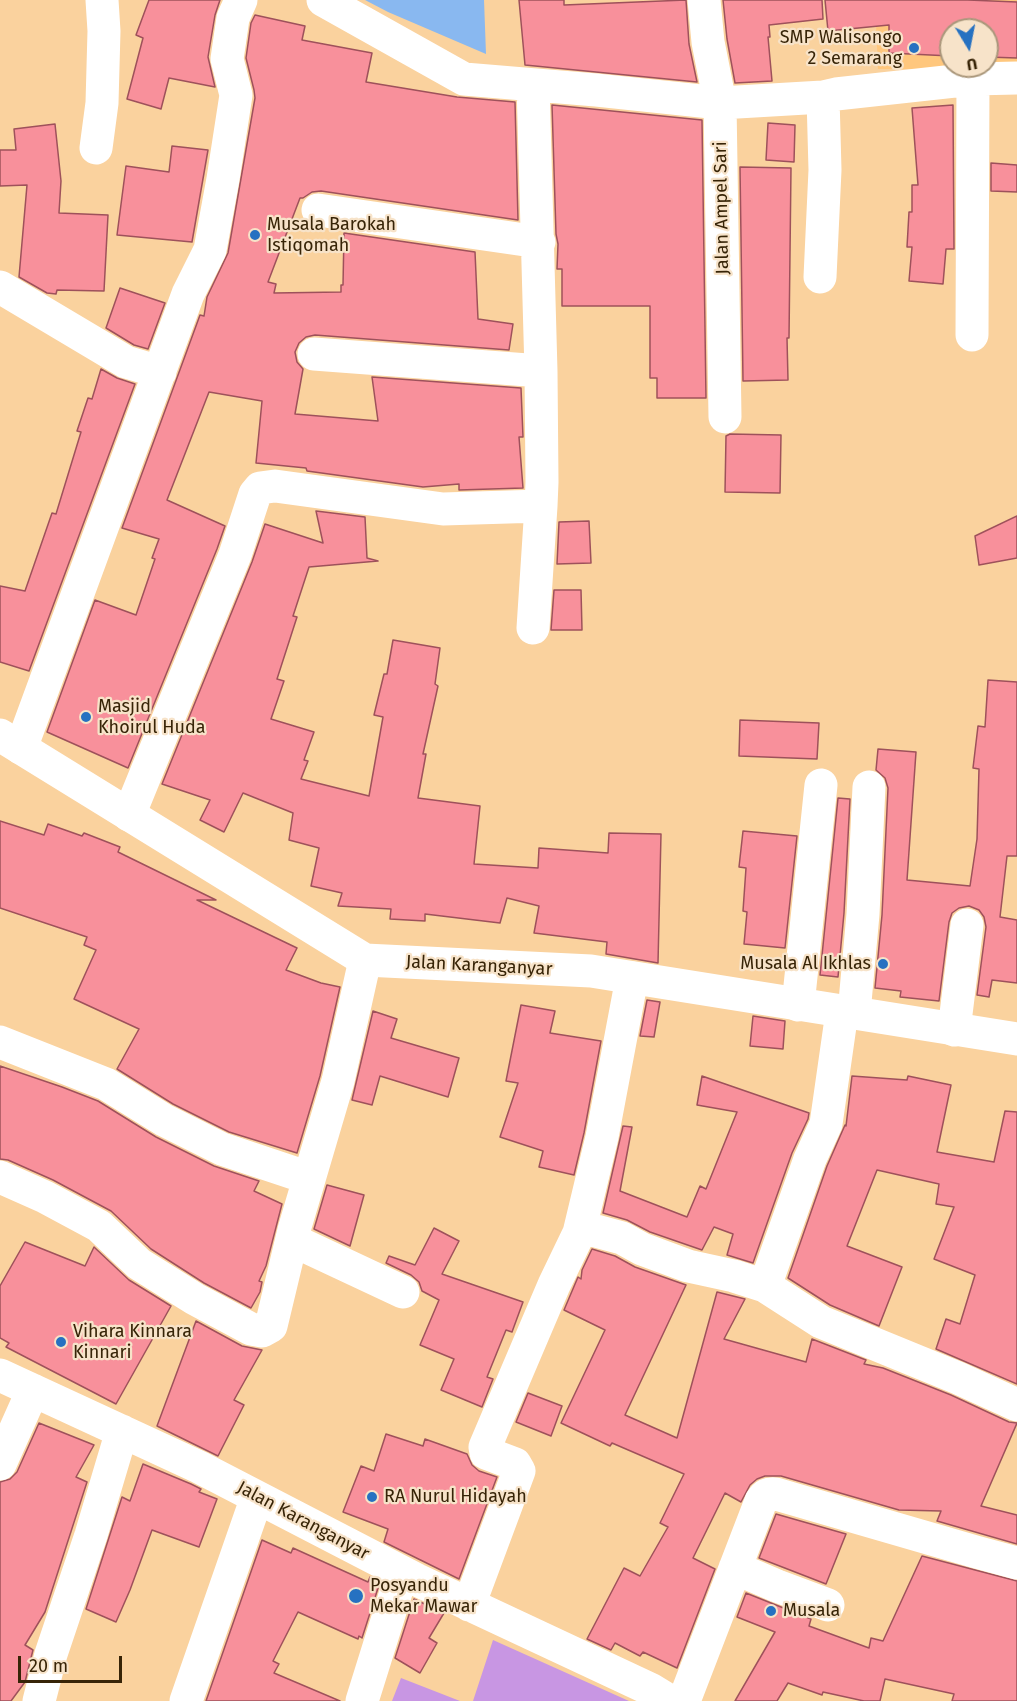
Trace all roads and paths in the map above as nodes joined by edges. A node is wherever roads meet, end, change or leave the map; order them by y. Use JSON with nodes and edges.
{"nodes":[{"id":1,"x":102,"y":0,"type":"edge"},
{"id":2,"x":241,"y":0,"type":"edge"},
{"id":3,"x":322,"y":0,"type":"edge"},
{"id":4,"x":704,"y":0,"type":"edge"},
{"id":5,"x":1017,"y":78,"type":"edge"},
{"id":6,"x":973,"y":79,"type":"junction"},
{"id":7,"x":533,"y":85,"type":"junction"},
{"id":8,"x":823,"y":97,"type":"junction"},
{"id":9,"x":720,"y":103,"type":"junction"},
{"id":10,"x":96,"y":148,"type":"dead end"},
{"id":11,"x":318,"y":210,"type":"dead end"},
{"id":12,"x":539,"y":242,"type":"junction"},
{"id":13,"x":820,"y":277,"type":"dead end"},
{"id":14,"x":1,"y":293,"type":"edge"},
{"id":15,"x":972,"y":335,"type":"dead end"},
{"id":16,"x":314,"y":354,"type":"dead end"},
{"id":17,"x":542,"y":371,"type":"junction"},
{"id":18,"x":160,"y":372,"type":"junction"},
{"id":19,"x":725,"y":417,"type":"dead end"},
{"id":20,"x":541,"y":506,"type":"junction"},
{"id":21,"x":533,"y":628,"type":"dead end"},
{"id":22,"x":11,"y":741,"type":"edge"},
{"id":23,"x":821,"y":785,"type":"dead end"},
{"id":24,"x":869,"y":787,"type":"dead end"},
{"id":25,"x":129,"y":815,"type":"junction"},
{"id":26,"x":967,"y":925,"type":"dead end"},
{"id":27,"x":365,"y":960,"type":"junction"},
{"id":28,"x":632,"y":978,"type":"junction"},
{"id":29,"x":798,"y":1005,"type":"junction"},
{"id":30,"x":848,"y":1012,"type":"junction"},
{"id":31,"x":954,"y":1030,"type":"junction"},
{"id":32,"x":1017,"y":1039,"type":"edge"},
{"id":33,"x":0,"y":1042,"type":"edge"},
{"id":34,"x":0,"y":1177,"type":"edge"},
{"id":35,"x":309,"y":1178,"type":"junction"},
{"id":36,"x":581,"y":1227,"type":"junction"},
{"id":37,"x":292,"y":1240,"type":"junction"},
{"id":38,"x":765,"y":1286,"type":"junction"},
{"id":39,"x":403,"y":1292,"type":"dead end"},
{"id":40,"x":0,"y":1375,"type":"edge"},
{"id":41,"x":33,"y":1390,"type":"junction"},
{"id":42,"x":1017,"y":1405,"type":"edge"},
{"id":43,"x":122,"y":1431,"type":"junction"},
{"id":44,"x":0,"y":1464,"type":"edge"},
{"id":45,"x":257,"y":1497,"type":"junction"},
{"id":46,"x":1017,"y":1563,"type":"edge"},
{"id":47,"x":735,"y":1568,"type":"junction"},
{"id":48,"x":402,"y":1573,"type":"junction"},
{"id":49,"x":469,"y":1605,"type":"junction"},
{"id":50,"x":828,"y":1605,"type":"dead end"},
{"id":51,"x":39,"y":1701,"type":"edge"},
{"id":52,"x":186,"y":1701,"type":"edge"},
{"id":53,"x":362,"y":1701,"type":"edge"},
{"id":54,"x":670,"y":1701,"type":"edge"},
{"id":55,"x":684,"y":1701,"type":"edge"}],
"edges":[{"from":1,"to":10,"type":"street"},
{"from":2,"to":18,"type":"street"},
{"from":3,"to":7,"type":"street"},
{"from":4,"to":9,"type":"street","name":"Jalan Ampel Sari"},
{"from":5,"to":6,"type":"street"},
{"from":6,"to":8,"type":"street"},
{"from":6,"to":15,"type":"street"},
{"from":7,"to":9,"type":"street"},
{"from":7,"to":12,"type":"street"},
{"from":8,"to":9,"type":"street"},
{"from":8,"to":13,"type":"street"},
{"from":9,"to":19,"type":"street","name":"Jalan Ampel Sari"},
{"from":11,"to":12,"type":"street"},
{"from":12,"to":17,"type":"street"},
{"from":14,"to":18,"type":"street"},
{"from":16,"to":17,"type":"street"},
{"from":17,"to":20,"type":"street"},
{"from":18,"to":22,"type":"street"},
{"from":20,"to":21,"type":"street"},
{"from":20,"to":25,"type":"street"},
{"from":22,"to":25,"type":"street","name":"Jalan Karanganyar"},
{"from":23,"to":29,"type":"street"},
{"from":24,"to":30,"type":"street"},
{"from":25,"to":27,"type":"street","name":"Jalan Karanganyar"},
{"from":26,"to":31,"type":"street"},
{"from":27,"to":28,"type":"street","name":"Jalan Karanganyar"},
{"from":27,"to":35,"type":"street"},
{"from":28,"to":29,"type":"street","name":"Jalan Karanganyar"},
{"from":28,"to":36,"type":"street"},
{"from":29,"to":30,"type":"street","name":"Jalan Karanganyar"},
{"from":30,"to":31,"type":"street","name":"Jalan Karanganyar"},
{"from":30,"to":38,"type":"street"},
{"from":31,"to":32,"type":"street","name":"Jalan Karanganyar"},
{"from":33,"to":35,"type":"street"},
{"from":34,"to":37,"type":"street"},
{"from":35,"to":37,"type":"street"},
{"from":36,"to":38,"type":"street"},
{"from":36,"to":49,"type":"street"},
{"from":37,"to":39,"type":"street"},
{"from":38,"to":42,"type":"street"},
{"from":40,"to":41,"type":"street","name":"Jalan Karanganyar"},
{"from":41,"to":43,"type":"street","name":"Jalan Karanganyar"},
{"from":41,"to":44,"type":"street"},
{"from":43,"to":45,"type":"street","name":"Jalan Karanganyar"},
{"from":43,"to":51,"type":"street"},
{"from":45,"to":48,"type":"street","name":"Jalan Karanganyar"},
{"from":45,"to":52,"type":"street"},
{"from":46,"to":47,"type":"street"},
{"from":47,"to":50,"type":"street"},
{"from":47,"to":55,"type":"street"},
{"from":48,"to":49,"type":"street","name":"Jalan Karanganyar"},
{"from":48,"to":53,"type":"street"},
{"from":49,"to":54,"type":"street","name":"Jalan Karanganyar"}]}
